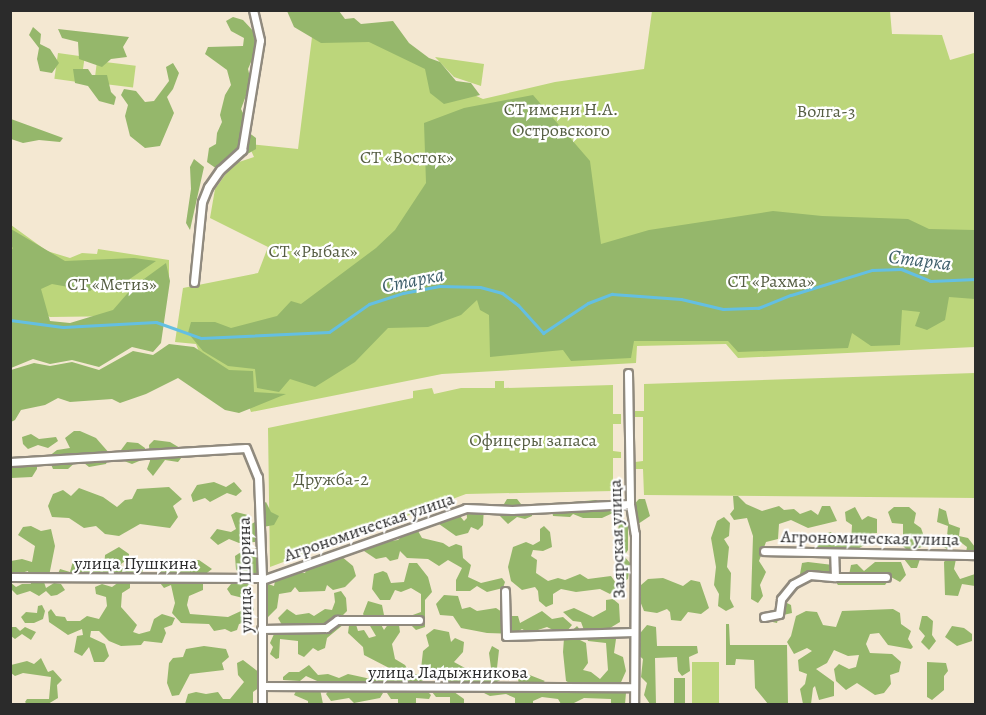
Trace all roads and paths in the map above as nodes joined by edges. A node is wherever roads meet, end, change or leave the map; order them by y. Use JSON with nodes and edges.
{"nodes":[{"id":1,"x":253,"y":10,"type":"edge"},
{"id":2,"x":194,"y":282,"type":"dead end"},
{"id":3,"x":628,"y":373,"type":"dead end"},
{"id":4,"x":10,"y":462,"type":"edge"},
{"id":5,"x":630,"y":504,"type":"junction"},
{"id":6,"x":764,"y":551,"type":"dead end"},
{"id":7,"x":834,"y":553,"type":"junction"},
{"id":8,"x":975,"y":555,"type":"edge"},
{"id":9,"x":10,"y":577,"type":"edge"},
{"id":10,"x":835,"y":577,"type":"junction"},
{"id":11,"x":886,"y":577,"type":"dead end"},
{"id":12,"x":262,"y":579,"type":"junction"},
{"id":13,"x":505,"y":591,"type":"dead end"},
{"id":14,"x":764,"y":617,"type":"dead end"},
{"id":15,"x":419,"y":620,"type":"dead end"},
{"id":16,"x":261,"y":629,"type":"junction"},
{"id":17,"x":634,"y":632,"type":"junction"},
{"id":18,"x":262,"y":686,"type":"junction"},
{"id":19,"x":634,"y":687,"type":"junction"},
{"id":20,"x":262,"y":705,"type":"edge"},
{"id":21,"x":634,"y":705,"type":"edge"}],
"edges":[{"from":1,"to":2,"type":"street"},
{"from":3,"to":5,"type":"street","name":"Заярская улица"},
{"from":4,"to":12,"type":"street","name":"улица Шорина"},
{"from":5,"to":12,"type":"street","name":"Агрономическая улица"},
{"from":5,"to":17,"type":"street","name":"Заярская улица"},
{"from":6,"to":7,"type":"street","name":"Агрономическая улица"},
{"from":7,"to":8,"type":"street","name":"Агрономическая улица"},
{"from":7,"to":10,"type":"street"},
{"from":9,"to":12,"type":"street","name":"улица Пушкина"},
{"from":10,"to":11,"type":"street"},
{"from":10,"to":14,"type":"street"},
{"from":12,"to":16,"type":"street","name":"улица Шорина"},
{"from":13,"to":17,"type":"street"},
{"from":15,"to":16,"type":"street"},
{"from":16,"to":18,"type":"street","name":"улица Шорина"},
{"from":17,"to":19,"type":"street","name":"Заярская улица"},
{"from":18,"to":19,"type":"street","name":"улица Ладыжникова"},
{"from":18,"to":20,"type":"street","name":"улица Шорина"},
{"from":19,"to":21,"type":"street","name":"Заярская улица"}]}
